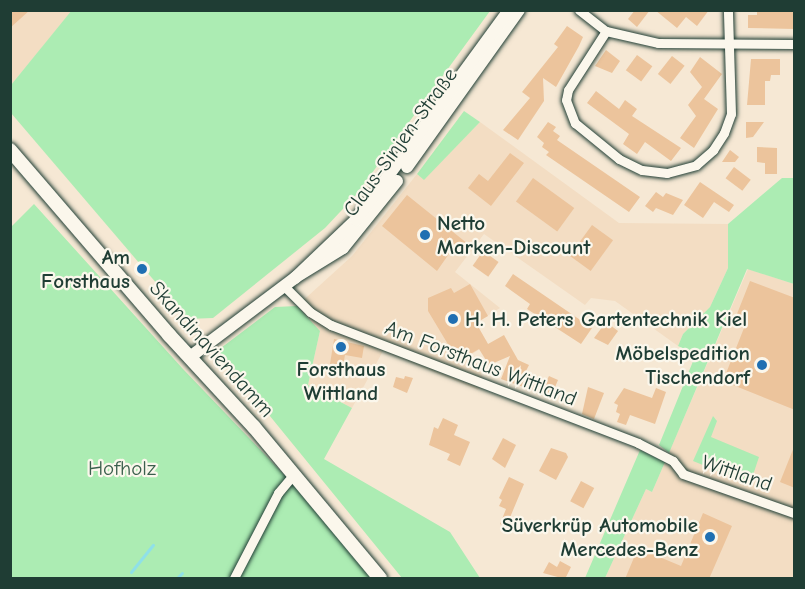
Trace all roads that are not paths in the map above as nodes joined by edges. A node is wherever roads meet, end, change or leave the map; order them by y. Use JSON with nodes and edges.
{"nodes":[{"id":1,"x":509,"y":10,"type":"edge"},
{"id":2,"x":519,"y":10,"type":"edge"},
{"id":3,"x":579,"y":10,"type":"edge"},
{"id":4,"x":728,"y":10,"type":"edge"},
{"id":5,"x":606,"y":31,"type":"junction"},
{"id":6,"x":730,"y":44,"type":"junction"},
{"id":7,"x":795,"y":44,"type":"edge"},
{"id":8,"x":10,"y":150,"type":"edge"},
{"id":9,"x":295,"y":278,"type":"junction"},
{"id":10,"x":284,"y":286,"type":"junction"},
{"id":11,"x":190,"y":357,"type":"junction"},
{"id":12,"x":673,"y":461,"type":"joint"},
{"id":13,"x":293,"y":475,"type":"junction"},
{"id":14,"x":795,"y":513,"type":"edge"},
{"id":15,"x":234,"y":579,"type":"edge"},
{"id":16,"x":380,"y":579,"type":"edge"}],
"edges":[{"from":1,"to":9,"type":"street","name":"Claus-Sinjen-Straße"},
{"from":2,"to":9,"type":"street","name":"Claus-Sinjen-Straße"},
{"from":3,"to":5,"type":"street"},
{"from":4,"to":6,"type":"street"},
{"from":5,"to":6,"type":"street"},
{"from":5,"to":6,"type":"street"},
{"from":6,"to":7,"type":"street"},
{"from":8,"to":11,"type":"main road","name":"Skandinaviendamm"},
{"from":9,"to":10,"type":"street","name":"Claus-Sinjen-Straße"},
{"from":10,"to":11,"type":"street","name":"Claus-Sinjen-Straße"},
{"from":10,"to":12,"type":"street","name":"Am Forsthaus Wittland"},
{"from":11,"to":13,"type":"main road","name":"Skandinaviendamm"},
{"from":12,"to":14,"type":"street","name":"Wittland"},
{"from":13,"to":15,"type":"street"},
{"from":13,"to":16,"type":"main road","name":"Skandinaviendamm"}]}
